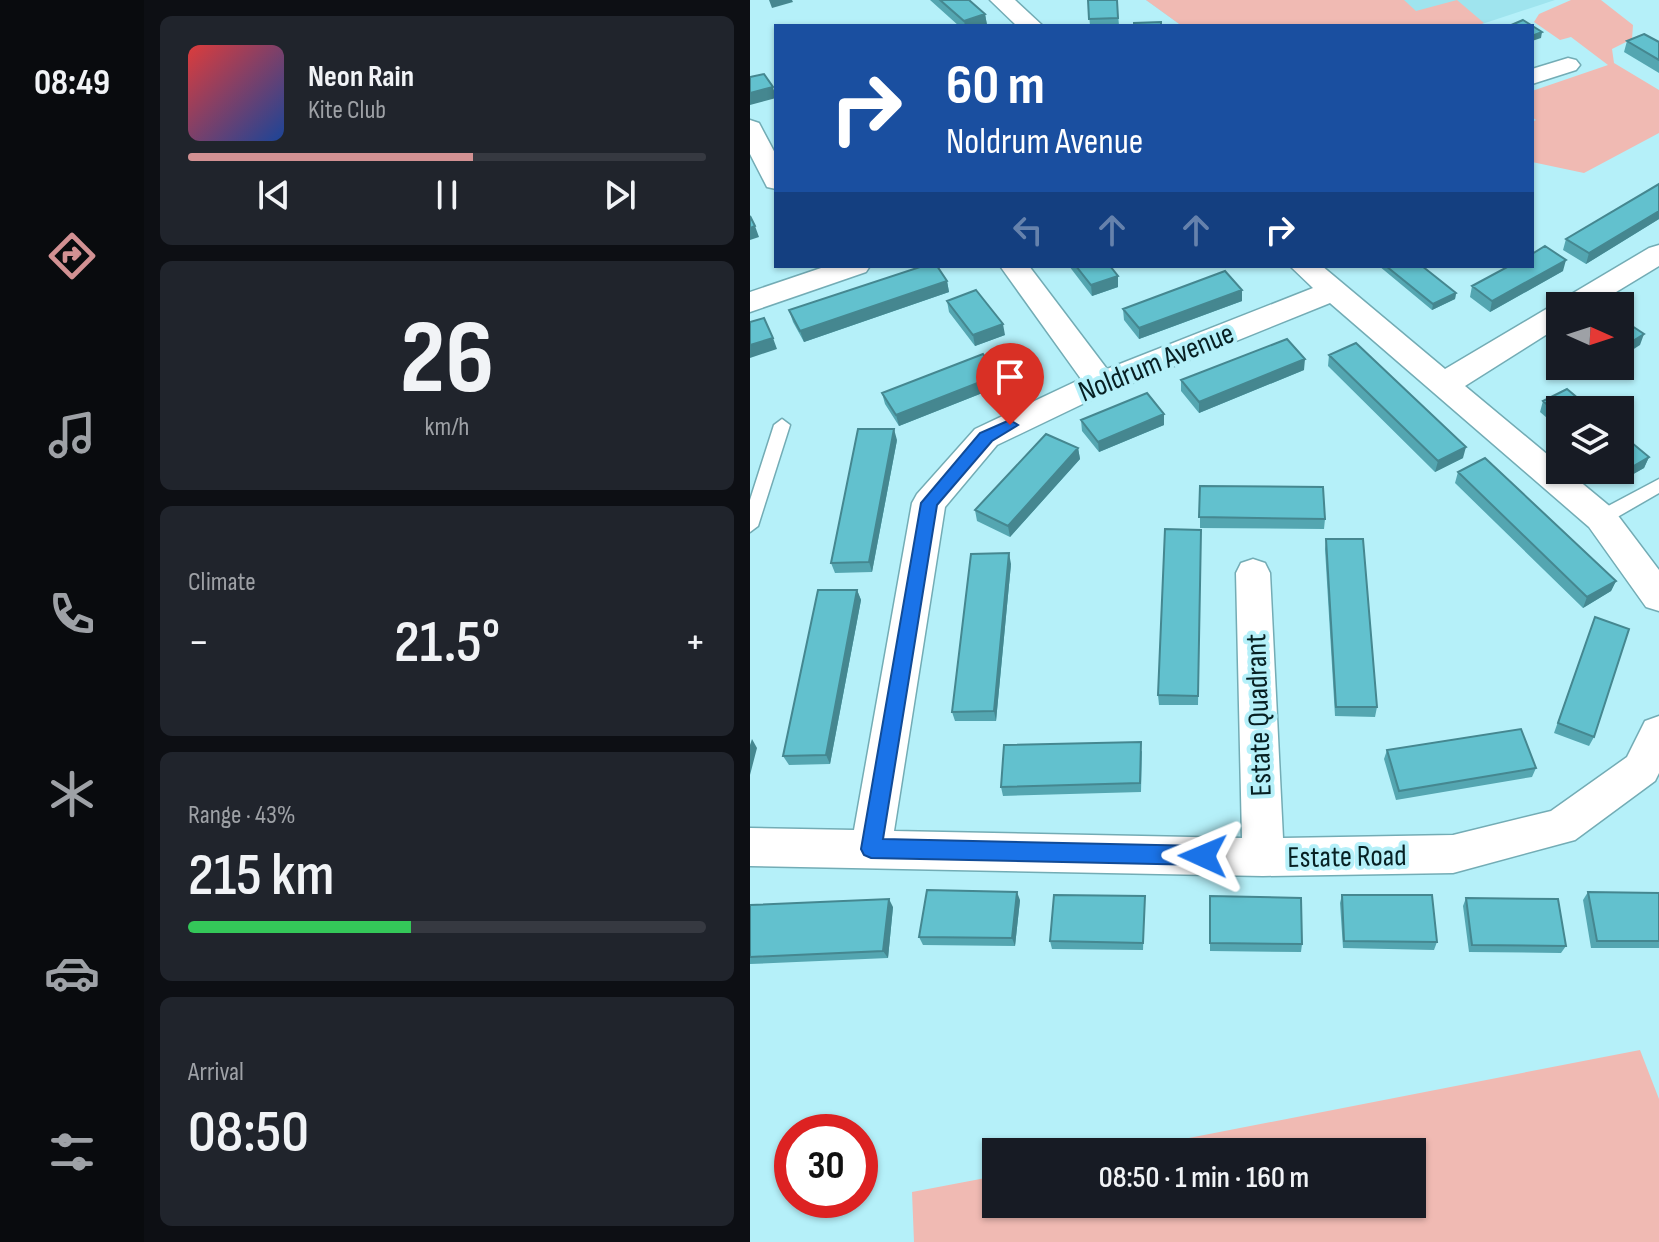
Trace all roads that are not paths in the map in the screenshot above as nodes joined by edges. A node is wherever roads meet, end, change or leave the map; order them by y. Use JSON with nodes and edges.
{"nodes":[{"id":1,"x":1001,"y":0,"type":"edge"},
{"id":2,"x":1029,"y":24,"type":"edge"},
{"id":3,"x":1568,"y":65,"type":"dead end"},
{"id":4,"x":1534,"y":76,"type":"edge"},
{"id":5,"x":774,"y":122,"type":"edge"},
{"id":6,"x":750,"y":128,"type":"edge"},
{"id":7,"x":774,"y":177,"type":"edge"},
{"id":8,"x":1658,"y":255,"type":"edge"},
{"id":9,"x":844,"y":268,"type":"edge"},
{"id":10,"x":1015,"y":268,"type":"edge"},
{"id":11,"x":1306,"y":268,"type":"edge"},
{"id":12,"x":820,"y":272,"type":"edge"},
{"id":13,"x":1333,"y":291,"type":"junction"},
{"id":14,"x":1595,"y":292,"type":"edge"},
{"id":15,"x":750,"y":302,"type":"edge"},
{"id":16,"x":1546,"y":322,"type":"edge"},
{"id":17,"x":1101,"y":384,"type":"junction"},
{"id":18,"x":1443,"y":385,"type":"junction"},
{"id":19,"x":782,"y":425,"type":"dead end"},
{"id":20,"x":1659,"y":485,"type":"edge"},
{"id":21,"x":756,"y":493,"type":"edge"},
{"id":22,"x":1601,"y":518,"type":"junction"},
{"id":23,"x":750,"y":526,"type":"edge"},
{"id":24,"x":1253,"y":573,"type":"dead end"},
{"id":25,"x":1659,"y":597,"type":"edge"},
{"id":26,"x":1659,"y":733,"type":"edge"},
{"id":27,"x":750,"y":847,"type":"edge"},
{"id":28,"x":871,"y":849,"type":"junction"},
{"id":29,"x":1263,"y":857,"type":"junction"}],
"edges":[{"from":1,"to":2,"type":"street"},
{"from":3,"to":4,"type":"street"},
{"from":5,"to":6,"type":"street"},
{"from":6,"to":7,"type":"street"},
{"from":8,"to":14,"type":"street"},
{"from":9,"to":12,"type":"street"},
{"from":10,"to":17,"type":"street"},
{"from":11,"to":13,"type":"street"},
{"from":12,"to":15,"type":"street"},
{"from":13,"to":17,"type":"street","name":"Noldrum Avenue"},
{"from":13,"to":18,"type":"street"},
{"from":16,"to":18,"type":"street"},
{"from":17,"to":28,"type":"street","name":"Noldrum Avenue"},
{"from":18,"to":22,"type":"street"},
{"from":19,"to":21,"type":"lane"},
{"from":20,"to":22,"type":"lane"},
{"from":21,"to":23,"type":"lane"},
{"from":22,"to":25,"type":"street"},
{"from":24,"to":29,"type":"street","name":"Estate Quadrant"},
{"from":26,"to":29,"type":"street","name":"Estate Road"},
{"from":27,"to":28,"type":"street","name":"Estate Road"},
{"from":28,"to":29,"type":"street","name":"Estate Road"}]}
